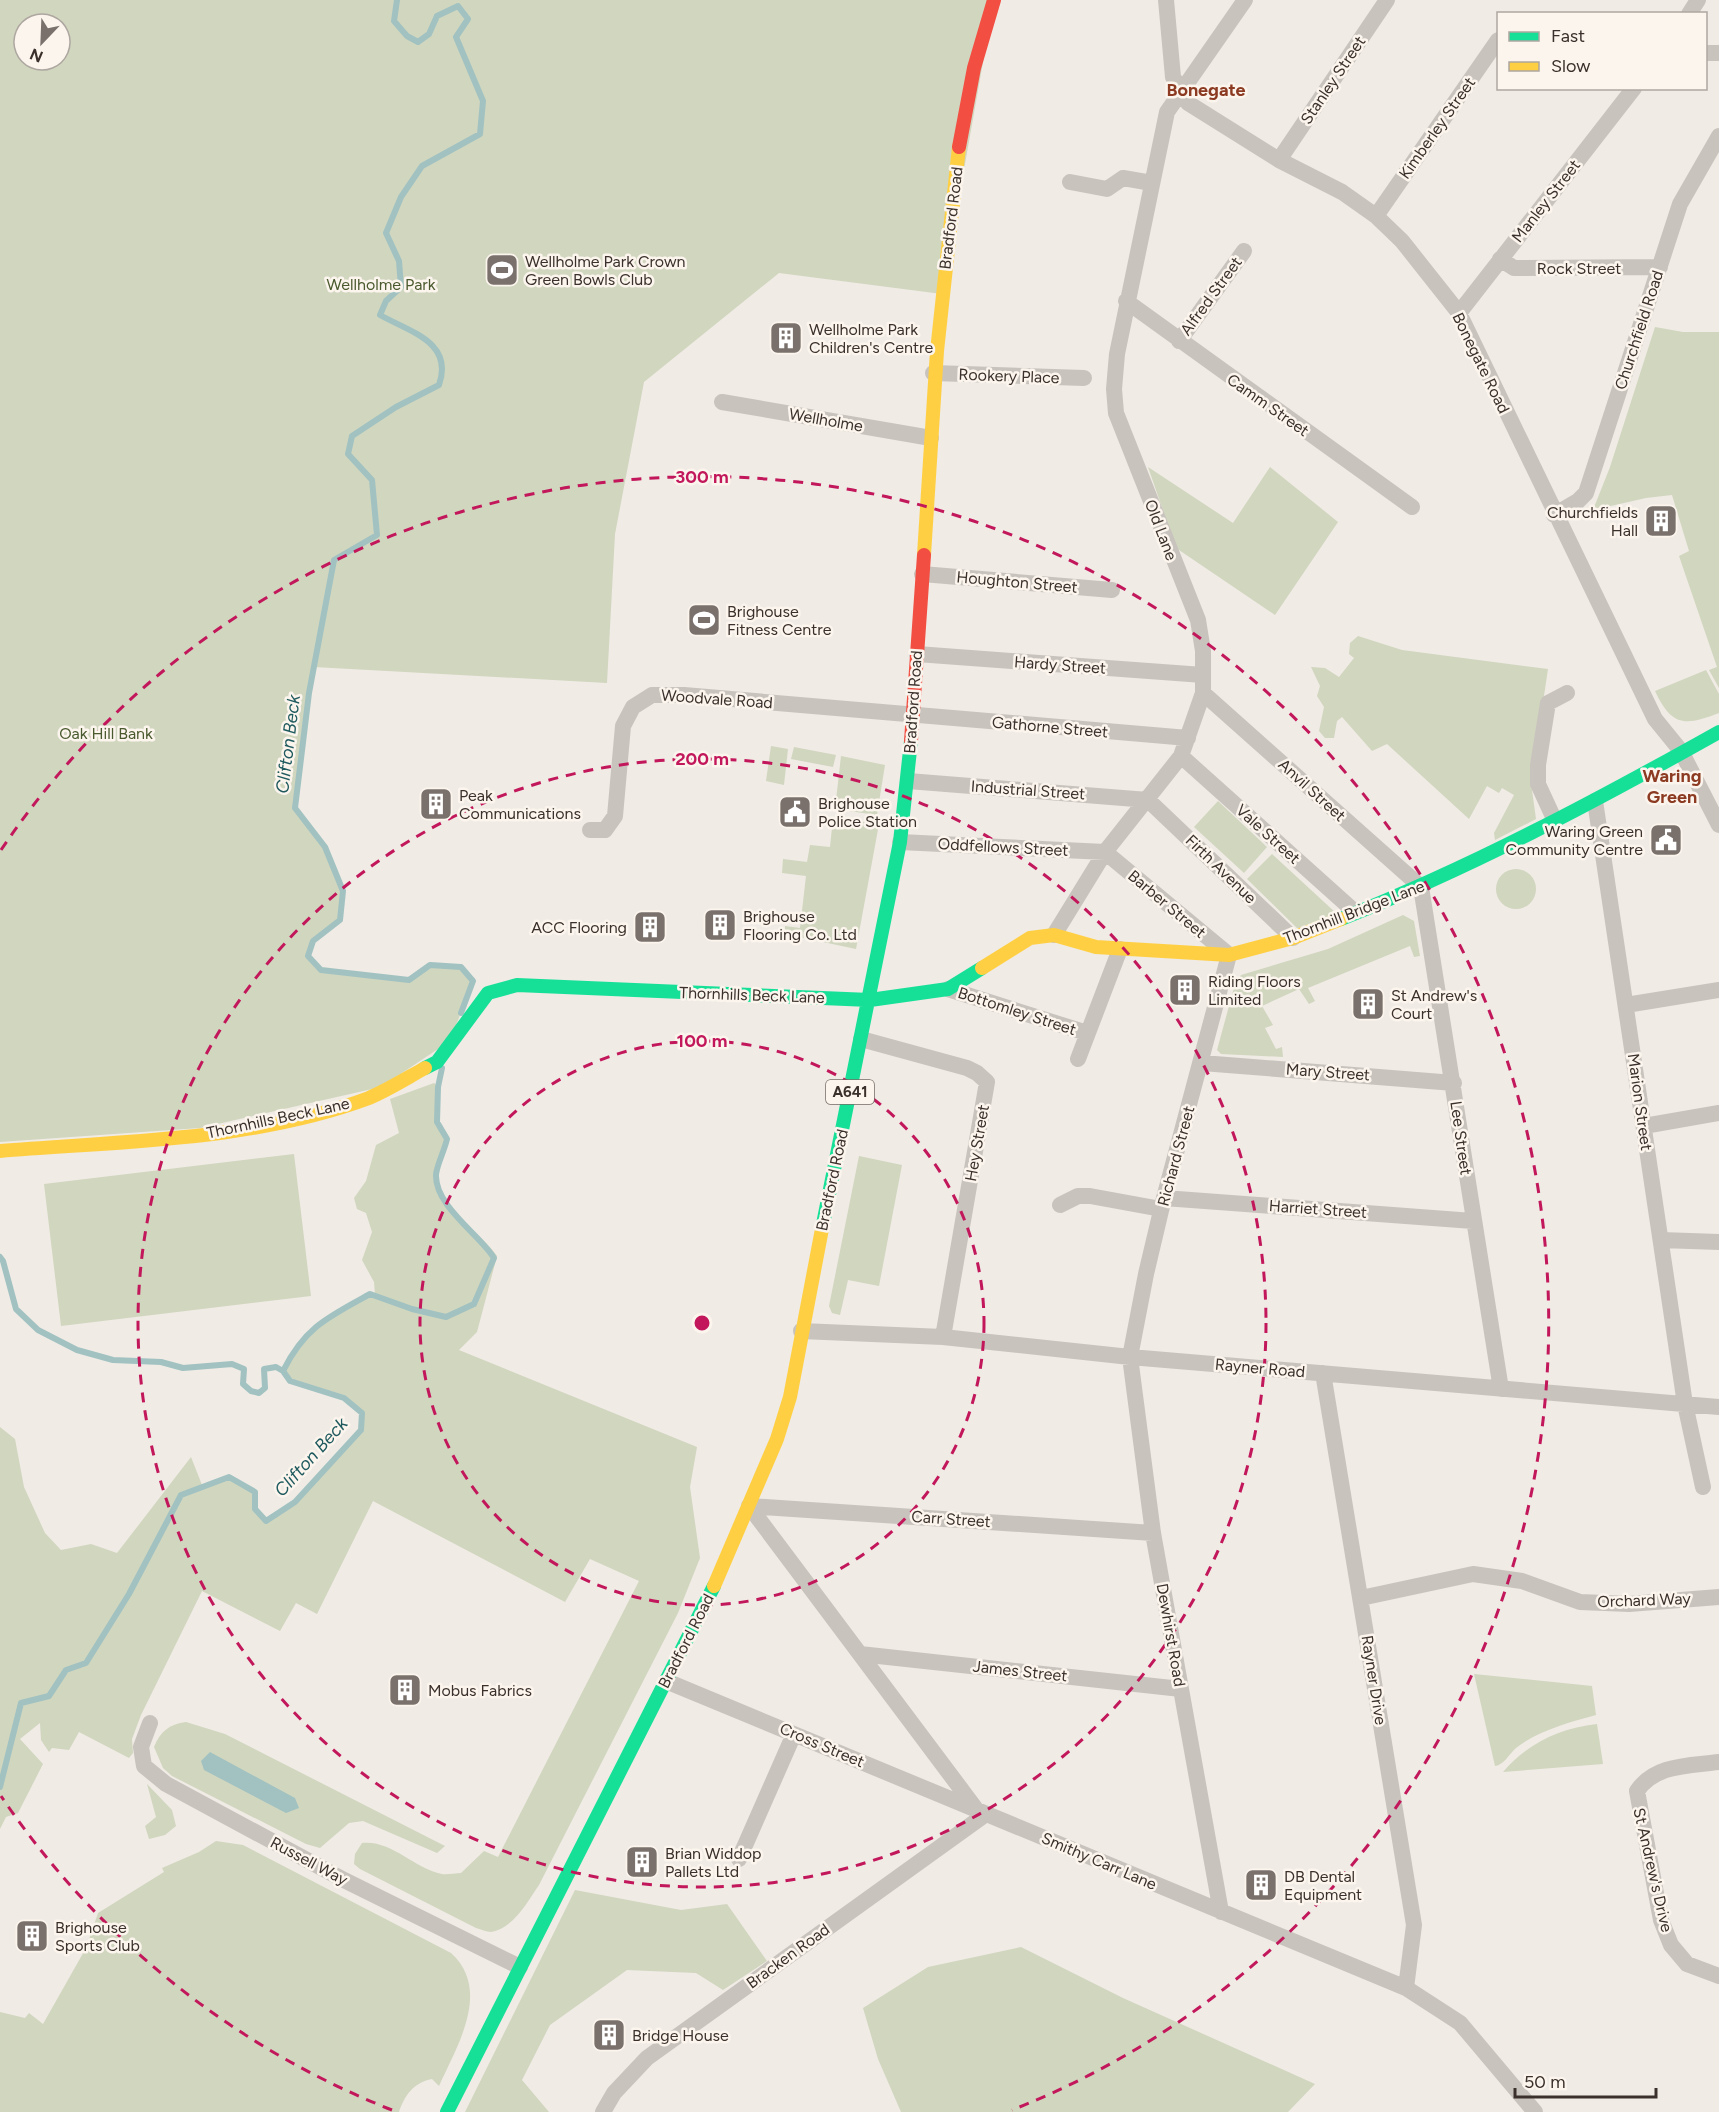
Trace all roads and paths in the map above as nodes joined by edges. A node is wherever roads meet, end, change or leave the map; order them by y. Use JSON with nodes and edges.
{"nodes":[{"id":1,"x":994,"y":0,"type":"edge"},
{"id":2,"x":1166,"y":0,"type":"edge"},
{"id":3,"x":1245,"y":0,"type":"edge"},
{"id":4,"x":1387,"y":0,"type":"edge"},
{"id":5,"x":1497,"y":41,"type":"edge"},
{"id":6,"x":1632,"y":90,"type":"edge"},
{"id":7,"x":1181,"y":91,"type":"junction"},
{"id":8,"x":1718,"y":141,"type":"edge"},
{"id":9,"x":1279,"y":160,"type":"junction"},
{"id":10,"x":1070,"y":182,"type":"dead end"},
{"id":11,"x":1152,"y":183,"type":"junction"},
{"id":12,"x":1376,"y":216,"type":"junction"},
{"id":13,"x":1244,"y":251,"type":"dead end"},
{"id":14,"x":1500,"y":260,"type":"junction"},
{"id":15,"x":1660,"y":267,"type":"junction"},
{"id":16,"x":1126,"y":301,"type":"junction"},
{"id":17,"x":1459,"y":313,"type":"junction"},
{"id":18,"x":1179,"y":341,"type":"junction"},
{"id":19,"x":933,"y":374,"type":"junction"},
{"id":20,"x":1084,"y":378,"type":"dead end"},
{"id":21,"x":722,"y":402,"type":"dead end"},
{"id":22,"x":931,"y":438,"type":"junction"},
{"id":23,"x":1412,"y":507,"type":"dead end"},
{"id":24,"x":1554,"y":515,"type":"junction"},
{"id":25,"x":922,"y":574,"type":"junction"},
{"id":26,"x":1112,"y":590,"type":"dead end"},
{"id":27,"x":917,"y":654,"type":"junction"},
{"id":28,"x":1203,"y":675,"type":"junction"},
{"id":29,"x":1203,"y":693,"type":"junction"},
{"id":30,"x":1567,"y":693,"type":"dead end"},
{"id":31,"x":911,"y":715,"type":"junction"},
{"id":32,"x":1719,"y":732,"type":"edge"},
{"id":33,"x":1188,"y":738,"type":"junction"},
{"id":34,"x":1681,"y":751,"type":"junction"},
{"id":35,"x":1181,"y":756,"type":"junction"},
{"id":36,"x":908,"y":781,"type":"junction"},
{"id":37,"x":1148,"y":800,"type":"junction"},
{"id":38,"x":1595,"y":801,"type":"junction"},
{"id":39,"x":1718,"y":818,"type":"edge"},
{"id":40,"x":1555,"y":821,"type":"junction"},
{"id":41,"x":590,"y":830,"type":"dead end"},
{"id":42,"x":900,"y":842,"type":"junction"},
{"id":43,"x":1105,"y":852,"type":"junction"},
{"id":44,"x":1421,"y":887,"type":"junction"},
{"id":45,"x":1355,"y":912,"type":"junction"},
{"id":46,"x":1054,"y":934,"type":"junction"},
{"id":47,"x":1293,"y":938,"type":"junction"},
{"id":48,"x":1120,"y":949,"type":"junction"},
{"id":49,"x":1228,"y":955,"type":"junction"},
{"id":50,"x":948,"y":989,"type":"junction"},
{"id":51,"x":1719,"y":990,"type":"edge"},
{"id":52,"x":870,"y":1000,"type":"junction"},
{"id":53,"x":1626,"y":1005,"type":"junction"},
{"id":54,"x":1087,"y":1033,"type":"junction"},
{"id":55,"x":861,"y":1039,"type":"junction"},
{"id":56,"x":1078,"y":1059,"type":"dead end"},
{"id":57,"x":1202,"y":1063,"type":"junction"},
{"id":58,"x":1454,"y":1083,"type":"junction"},
{"id":59,"x":1719,"y":1113,"type":"edge"},
{"id":60,"x":1644,"y":1126,"type":"junction"},
{"id":61,"x":0,"y":1151,"type":"edge"},
{"id":62,"x":1162,"y":1204,"type":"junction"},
{"id":63,"x":1060,"y":1205,"type":"dead end"},
{"id":64,"x":1473,"y":1221,"type":"junction"},
{"id":65,"x":1661,"y":1240,"type":"junction"},
{"id":66,"x":1719,"y":1242,"type":"edge"},
{"id":67,"x":801,"y":1330,"type":"junction"},
{"id":68,"x":943,"y":1337,"type":"junction"},
{"id":69,"x":1130,"y":1358,"type":"junction"},
{"id":70,"x":1323,"y":1373,"type":"junction"},
{"id":71,"x":1501,"y":1389,"type":"junction"},
{"id":72,"x":1685,"y":1404,"type":"junction"},
{"id":73,"x":1719,"y":1407,"type":"edge"},
{"id":74,"x":1703,"y":1487,"type":"dead end"},
{"id":75,"x":749,"y":1506,"type":"junction"},
{"id":76,"x":1153,"y":1533,"type":"junction"},
{"id":77,"x":1719,"y":1597,"type":"edge"},
{"id":78,"x":1360,"y":1598,"type":"junction"},
{"id":79,"x":860,"y":1654,"type":"junction"},
{"id":80,"x":666,"y":1681,"type":"junction"},
{"id":81,"x":1181,"y":1689,"type":"junction"},
{"id":82,"x":150,"y":1723,"type":"dead end"},
{"id":83,"x":794,"y":1734,"type":"junction"},
{"id":84,"x":1719,"y":1762,"type":"edge"},
{"id":85,"x":981,"y":1812,"type":"junction"},
{"id":86,"x":739,"y":1859,"type":"dead end"},
{"id":87,"x":1221,"y":1912,"type":"junction"},
{"id":88,"x":520,"y":1967,"type":"junction"},
{"id":89,"x":1719,"y":1976,"type":"edge"},
{"id":90,"x":1406,"y":1988,"type":"junction"},
{"id":91,"x":447,"y":2112,"type":"edge"},
{"id":92,"x":603,"y":2112,"type":"edge"},
{"id":93,"x":1535,"y":2112,"type":"edge"}],
"edges":[{"from":1,"to":19,"type":"main road","name":"Bradford Road","number":"A641"},
{"from":2,"to":7,"type":"street","name":"Bonegate Road"},
{"from":3,"to":7,"type":"street","name":"Old Lane"},
{"from":4,"to":9,"type":"street","name":"Stanley Street"},
{"from":5,"to":12,"type":"street","name":"Kimberley Street"},
{"from":6,"to":14,"type":"street","name":"Manley Street"},
{"from":7,"to":9,"type":"street","name":"Bonegate Road"},
{"from":7,"to":11,"type":"street","name":"Old Lane"},
{"from":8,"to":15,"type":"street","name":"Churchfield Road"},
{"from":9,"to":12,"type":"street","name":"Bonegate Road"},
{"from":10,"to":11,"type":"street"},
{"from":11,"to":16,"type":"street","name":"Old Lane"},
{"from":12,"to":17,"type":"street","name":"Bonegate Road"},
{"from":13,"to":18,"type":"street","name":"Alfred Street"},
{"from":14,"to":15,"type":"street","name":"Rock Street"},
{"from":14,"to":17,"type":"street","name":"Manley Street"},
{"from":15,"to":24,"type":"street","name":"Churchfield Road"},
{"from":16,"to":18,"type":"street","name":"Camm Street"},
{"from":16,"to":28,"type":"street","name":"Old Lane"},
{"from":17,"to":24,"type":"street","name":"Bonegate Road"},
{"from":18,"to":23,"type":"street","name":"Camm Street"},
{"from":19,"to":20,"type":"street","name":"Rookery Place"},
{"from":19,"to":22,"type":"main road","name":"Bradford Road","number":"A641"},
{"from":21,"to":22,"type":"street","name":"Wellholme"},
{"from":22,"to":25,"type":"main road","name":"Bradford Road","number":"A641"},
{"from":24,"to":34,"type":"street","name":"Bonegate Road"},
{"from":25,"to":26,"type":"street","name":"Houghton Street"},
{"from":25,"to":27,"type":"main road","name":"Bradford Road","number":"A641"},
{"from":27,"to":28,"type":"street","name":"Hardy Street"},
{"from":27,"to":31,"type":"main road","name":"Bradford Road","number":"A641"},
{"from":28,"to":29,"type":"street","name":"Old Lane"},
{"from":29,"to":33,"type":"street","name":"Old Lane"},
{"from":29,"to":44,"type":"street","name":"Anvil Street"},
{"from":30,"to":40,"type":"street"},
{"from":31,"to":33,"type":"street","name":"Gathorne Street"},
{"from":31,"to":36,"type":"main road","name":"Bradford Road","number":"A641"},
{"from":31,"to":41,"type":"street","name":"Woodvale Road"},
{"from":32,"to":34,"type":"main road","name":"Thornhill Bridge Lane"},
{"from":33,"to":35,"type":"street","name":"Old Lane"},
{"from":34,"to":38,"type":"main road","name":"Thornhill Bridge Lane"},
{"from":34,"to":39,"type":"street","name":"Bonegate Road"},
{"from":35,"to":37,"type":"street","name":"Old Lane"},
{"from":35,"to":45,"type":"street","name":"Vale Street"},
{"from":36,"to":37,"type":"street","name":"Industrial Street"},
{"from":36,"to":42,"type":"main road","name":"Bradford Road","number":"A641"},
{"from":37,"to":43,"type":"street","name":"Old Lane"},
{"from":37,"to":47,"type":"street","name":"Firth Avenue"},
{"from":38,"to":40,"type":"main road","name":"Thornhill Bridge Lane"},
{"from":38,"to":53,"type":"street","name":"Marion Street"},
{"from":40,"to":44,"type":"main road","name":"Thornhill Bridge Lane"},
{"from":42,"to":43,"type":"street","name":"Oddfellows Street"},
{"from":42,"to":52,"type":"main road","name":"Bradford Road","number":"A641"},
{"from":43,"to":46,"type":"street","name":"Old Lane"},
{"from":43,"to":49,"type":"street","name":"Barber Street"},
{"from":44,"to":45,"type":"main road","name":"Thornhill Bridge Lane"},
{"from":44,"to":58,"type":"street","name":"Lee Street"},
{"from":45,"to":47,"type":"main road","name":"Thornhill Bridge Lane"},
{"from":46,"to":48,"type":"main road","name":"Thornhill Bridge Lane"},
{"from":46,"to":50,"type":"main road"},
{"from":47,"to":49,"type":"main road","name":"Thornhill Bridge Lane"},
{"from":48,"to":49,"type":"main road","name":"Thornhill Bridge Lane"},
{"from":48,"to":54,"type":"street"},
{"from":49,"to":57,"type":"street","name":"Richard Street"},
{"from":50,"to":52,"type":"main road"},
{"from":50,"to":54,"type":"street","name":"Bottomley Street"},
{"from":51,"to":53,"type":"street"},
{"from":52,"to":55,"type":"main road","name":"Bradford Road","number":"A641"},
{"from":52,"to":61,"type":"main road","name":"Thornhills Beck Lane"},
{"from":53,"to":60,"type":"street","name":"Marion Street"},
{"from":54,"to":56,"type":"street"},
{"from":55,"to":67,"type":"main road","name":"Bradford Road","number":"A641"},
{"from":55,"to":68,"type":"street","name":"Hey Street"},
{"from":57,"to":58,"type":"street","name":"Mary Street"},
{"from":57,"to":62,"type":"street","name":"Richard Street"},
{"from":58,"to":64,"type":"street","name":"Lee Street"},
{"from":59,"to":60,"type":"street"},
{"from":60,"to":65,"type":"street","name":"Marion Street"},
{"from":62,"to":63,"type":"street","name":"Harriet Street"},
{"from":62,"to":64,"type":"street","name":"Harriet Street"},
{"from":62,"to":69,"type":"street","name":"Richard Street"},
{"from":64,"to":71,"type":"street","name":"Lee Street"},
{"from":65,"to":66,"type":"street"},
{"from":65,"to":72,"type":"street","name":"Marion Street"},
{"from":67,"to":68,"type":"street","name":"Rayner Road"},
{"from":67,"to":75,"type":"main road","name":"Bradford Road","number":"A641"},
{"from":68,"to":69,"type":"street","name":"Rayner Road"},
{"from":69,"to":70,"type":"street","name":"Rayner Road"},
{"from":69,"to":76,"type":"street","name":"Dewhirst Road"},
{"from":70,"to":71,"type":"street","name":"Rayner Road"},
{"from":70,"to":78,"type":"street","name":"Rayner Drive"},
{"from":71,"to":72,"type":"street","name":"Rayner Road"},
{"from":72,"to":73,"type":"street","name":"Rayner Road"},
{"from":72,"to":74,"type":"street","name":"Marion Street"},
{"from":75,"to":76,"type":"street","name":"Carr Street"},
{"from":75,"to":79,"type":"street"},
{"from":75,"to":80,"type":"main road","name":"Bradford Road","number":"A641"},
{"from":76,"to":81,"type":"street","name":"Dewhirst Road"},
{"from":77,"to":78,"type":"street","name":"Orchard Way"},
{"from":78,"to":90,"type":"street","name":"Rayner Drive"},
{"from":79,"to":81,"type":"street","name":"James Street"},
{"from":79,"to":85,"type":"street"},
{"from":80,"to":83,"type":"street","name":"Cross Street"},
{"from":80,"to":88,"type":"main road","name":"Bradford Road","number":"A641"},
{"from":81,"to":87,"type":"street","name":"Dewhirst Road"},
{"from":82,"to":88,"type":"street","name":"Russell Way"},
{"from":83,"to":85,"type":"street","name":"Cross Street"},
{"from":83,"to":86,"type":"street"},
{"from":84,"to":89,"type":"street","name":"St Andrew's Drive"},
{"from":85,"to":87,"type":"street","name":"Smithy Carr Lane"},
{"from":85,"to":92,"type":"street","name":"Bracken Road"},
{"from":87,"to":90,"type":"street","name":"Smithy Carr Lane"},
{"from":88,"to":91,"type":"main road","name":"Bradford Road","number":"A641"},
{"from":90,"to":93,"type":"street","name":"Smithy Carr Lane"}]}
